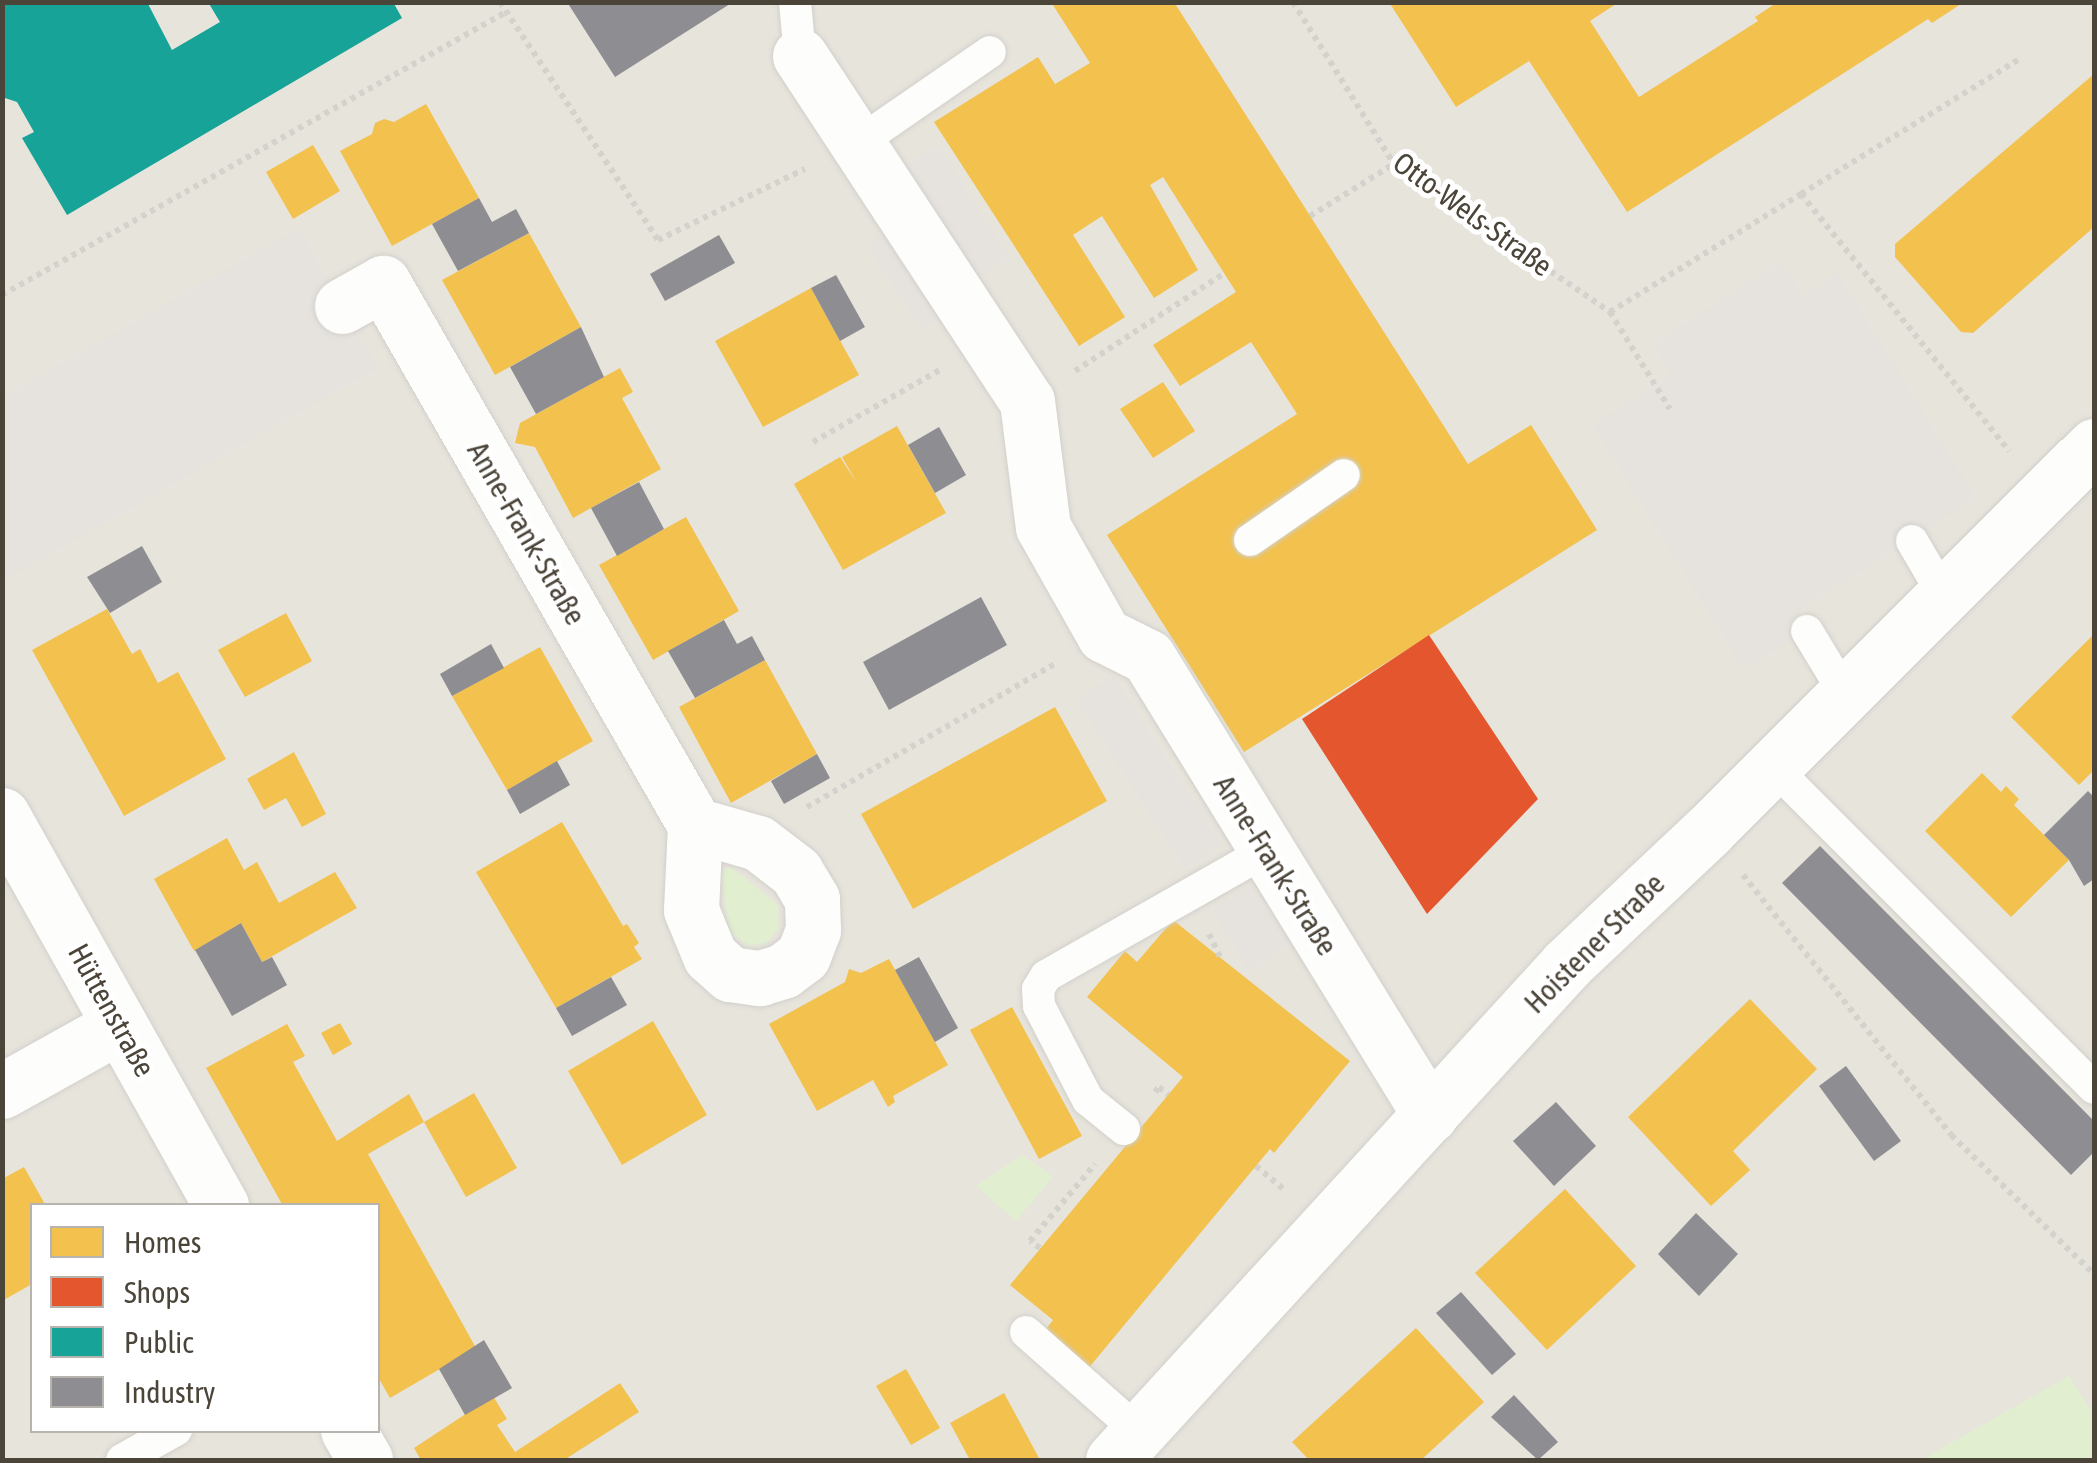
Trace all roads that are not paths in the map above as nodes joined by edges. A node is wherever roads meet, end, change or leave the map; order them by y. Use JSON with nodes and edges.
{"nodes":[{"id":1,"x":796,"y":2,"type":"edge"},
{"id":2,"x":990,"y":52,"type":"dead end"},
{"id":3,"x":800,"y":56,"type":"joint"},
{"id":4,"x":858,"y":143,"type":"junction"},
{"id":5,"x":342,"y":306,"type":"dead end"},
{"id":6,"x":2094,"y":446,"type":"edge"},
{"id":7,"x":1344,"y":475,"type":"dead end"},
{"id":8,"x":1250,"y":540,"type":"dead end"},
{"id":9,"x":1912,"y":541,"type":"dead end"},
{"id":10,"x":1943,"y":594,"type":"junction"},
{"id":11,"x":1807,"y":631,"type":"dead end"},
{"id":12,"x":1844,"y":692,"type":"junction"},
{"id":13,"x":1772,"y":766,"type":"junction"},
{"id":14,"x":2,"y":815,"type":"edge"},
{"id":15,"x":695,"y":825,"type":"junction"},
{"id":16,"x":1268,"y":850,"type":"junction"},
{"id":17,"x":120,"y":1025,"type":"junction"},
{"id":18,"x":2094,"y":1088,"type":"edge"},
{"id":19,"x":2,"y":1091,"type":"edge"},
{"id":20,"x":1430,"y":1115,"type":"junction"},
{"id":21,"x":1124,"y":1129,"type":"dead end"},
{"id":22,"x":220,"y":1203,"type":"edge"},
{"id":23,"x":1026,"y":1332,"type":"dead end"},
{"id":24,"x":169,"y":1433,"type":"edge"},
{"id":25,"x":350,"y":1433,"type":"edge"},
{"id":26,"x":1126,"y":1447,"type":"edge"},
{"id":27,"x":107,"y":1458,"type":"edge"},
{"id":28,"x":365,"y":1460,"type":"edge"}],
"edges":[{"from":1,"to":3,"type":"lane"},
{"from":2,"to":4,"type":"lane"},
{"from":3,"to":4,"type":"street","name":"Anne-Frank-Straße"},
{"from":4,"to":16,"type":"street","name":"Anne-Frank-Straße"},
{"from":5,"to":15,"type":"street","name":"Anne-Frank-Straße"},
{"from":6,"to":10,"type":"street","name":"Hoistener Straße"},
{"from":7,"to":8,"type":"lane"},
{"from":9,"to":10,"type":"lane"},
{"from":10,"to":12,"type":"street","name":"Hoistener Straße"},
{"from":11,"to":12,"type":"lane"},
{"from":12,"to":13,"type":"street","name":"Hoistener Straße"},
{"from":13,"to":18,"type":"lane"},
{"from":13,"to":20,"type":"street","name":"Hoistener Straße"},
{"from":14,"to":17,"type":"street","name":"Hüttenstraße"},
{"from":15,"to":15,"type":"street"},
{"from":16,"to":20,"type":"street","name":"Anne-Frank-Straße"},
{"from":16,"to":21,"type":"lane"},
{"from":17,"to":19,"type":"street"},
{"from":17,"to":22,"type":"street","name":"Hüttenstraße"},
{"from":20,"to":26,"type":"street","name":"Hoistener Straße"},
{"from":23,"to":26,"type":"lane"},
{"from":24,"to":27,"type":"lane"},
{"from":25,"to":28,"type":"street"}]}
